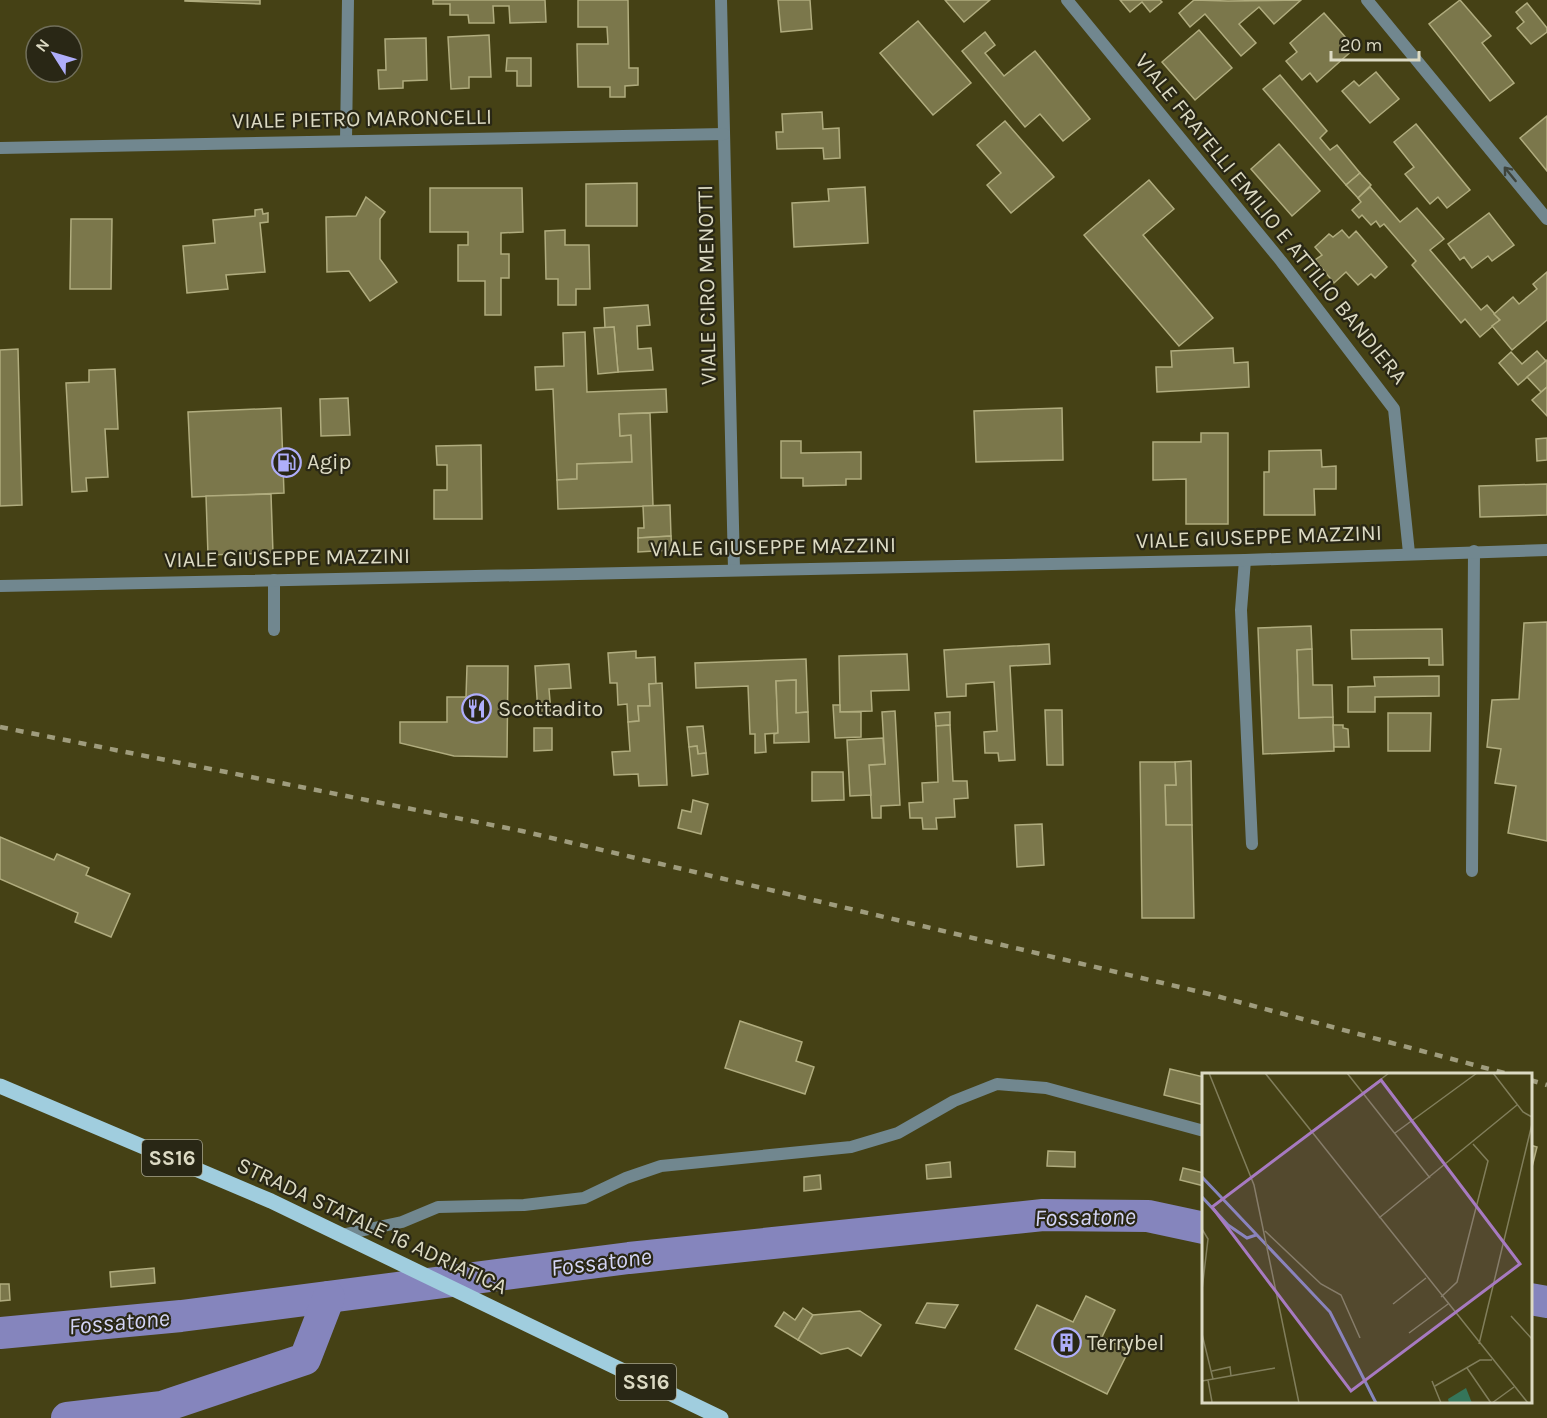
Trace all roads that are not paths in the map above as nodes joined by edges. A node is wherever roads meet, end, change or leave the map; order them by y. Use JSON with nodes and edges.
{"nodes":[{"id":1,"x":348,"y":0,"type":"edge"},
{"id":2,"x":721,"y":0,"type":"edge"},
{"id":3,"x":1067,"y":0,"type":"edge"},
{"id":4,"x":1367,"y":0,"type":"edge"},
{"id":5,"x":724,"y":134,"type":"junction"},
{"id":6,"x":346,"y":140,"type":"junction"},
{"id":7,"x":0,"y":148,"type":"edge"},
{"id":8,"x":1547,"y":219,"type":"edge"},
{"id":9,"x":1547,"y":550,"type":"edge"},
{"id":10,"x":1474,"y":551,"type":"junction"},
{"id":11,"x":1409,"y":553,"type":"junction"},
{"id":12,"x":1245,"y":560,"type":"junction"},
{"id":13,"x":734,"y":569,"type":"junction"},
{"id":14,"x":274,"y":580,"type":"junction"},
{"id":15,"x":0,"y":586,"type":"edge"},
{"id":16,"x":274,"y":630,"type":"dead end"},
{"id":17,"x":1252,"y":844,"type":"dead end"},
{"id":18,"x":1472,"y":871,"type":"dead end"},
{"id":19,"x":0,"y":1086,"type":"edge"},
{"id":20,"x":1202,"y":1131,"type":"edge"},
{"id":21,"x":341,"y":1235,"type":"junction"},
{"id":22,"x":721,"y":1418,"type":"edge"}],
"edges":[{"from":1,"to":6,"type":"street"},
{"from":2,"to":5,"type":"street","name":"VIALE CIRO MENOTTI"},
{"from":3,"to":11,"type":"street","name":"VIALE FRATELLI EMILIO E ATTILIO BANDIERA"},
{"from":8,"to":4,"type":"street","one_way":true},
{"from":5,"to":6,"type":"street","name":"VIALE PIETRO MARONCELLI"},
{"from":5,"to":13,"type":"street","name":"VIALE CIRO MENOTTI"},
{"from":6,"to":7,"type":"street","name":"VIALE PIETRO MARONCELLI"},
{"from":9,"to":10,"type":"street","name":"VIALE GIUSEPPE MAZZINI"},
{"from":10,"to":11,"type":"street","name":"VIALE GIUSEPPE MAZZINI"},
{"from":10,"to":18,"type":"street"},
{"from":11,"to":12,"type":"street","name":"VIALE GIUSEPPE MAZZINI"},
{"from":12,"to":13,"type":"street","name":"VIALE GIUSEPPE MAZZINI"},
{"from":12,"to":17,"type":"street"},
{"from":13,"to":14,"type":"street","name":"VIALE GIUSEPPE MAZZINI"},
{"from":14,"to":15,"type":"street","name":"VIALE GIUSEPPE MAZZINI"},
{"from":14,"to":16,"type":"street"},
{"from":19,"to":21,"type":"main road","name":"STRADA STATALE 16 ADRIATICA","number":"SS16"},
{"from":20,"to":21,"type":"street"},
{"from":21,"to":22,"type":"main road","name":"STRADA STATALE 16 ADRIATICA","number":"SS16"}]}
